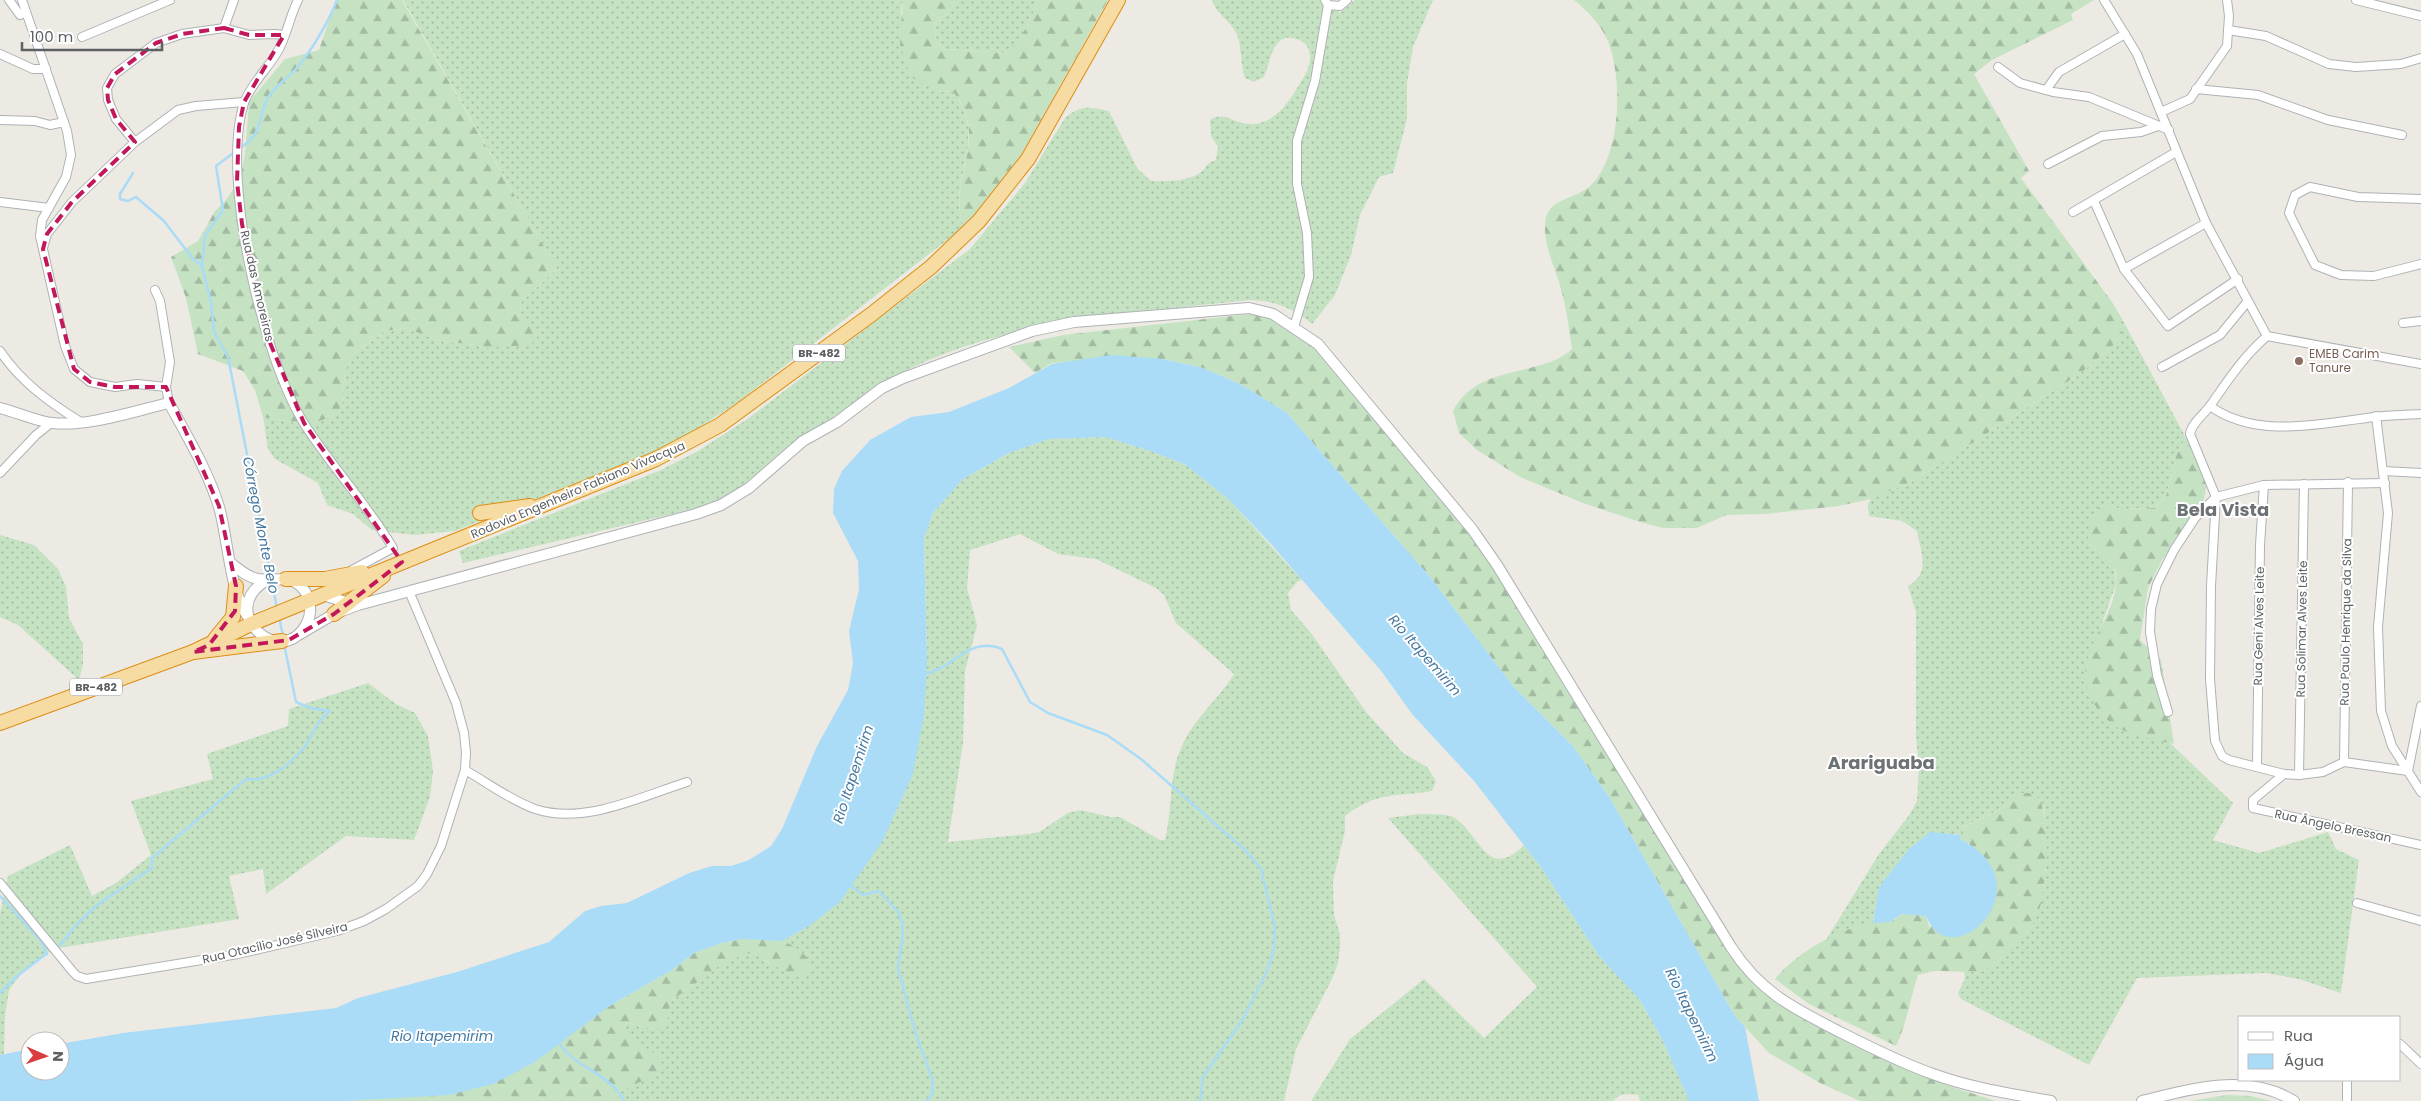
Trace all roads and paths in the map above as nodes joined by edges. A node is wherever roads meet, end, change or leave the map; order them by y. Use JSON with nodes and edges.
{"nodes":[{"id":1,"x":9,"y":0,"type":"edge"},
{"id":2,"x":22,"y":0,"type":"edge"},
{"id":3,"x":170,"y":0,"type":"edge"},
{"id":4,"x":234,"y":0,"type":"edge"},
{"id":5,"x":298,"y":0,"type":"edge"},
{"id":6,"x":1118,"y":0,"type":"edge"},
{"id":7,"x":1346,"y":0,"type":"edge"},
{"id":8,"x":2104,"y":0,"type":"edge"},
{"id":9,"x":2227,"y":0,"type":"edge"},
{"id":10,"x":2356,"y":0,"type":"edge"},
{"id":11,"x":1326,"y":2,"type":"edge"},
{"id":12,"x":23,"y":14,"type":"junction"},
{"id":13,"x":2421,"y":16,"type":"edge"},
{"id":14,"x":224,"y":28,"type":"junction"},
{"id":15,"x":2228,"y":30,"type":"junction"},
{"id":16,"x":2125,"y":34,"type":"junction"},
{"id":17,"x":284,"y":36,"type":"junction"},
{"id":18,"x":82,"y":37,"type":"dead end"},
{"id":19,"x":0,"y":54,"type":"edge"},
{"id":20,"x":2421,"y":58,"type":"edge"},
{"id":21,"x":1998,"y":67,"type":"dead end"},
{"id":22,"x":46,"y":69,"type":"junction"},
{"id":23,"x":2046,"y":90,"type":"junction"},
{"id":24,"x":2196,"y":90,"type":"junction"},
{"id":25,"x":244,"y":102,"type":"junction"},
{"id":26,"x":2161,"y":112,"type":"junction"},
{"id":27,"x":0,"y":120,"type":"edge"},
{"id":28,"x":64,"y":122,"type":"junction"},
{"id":29,"x":2158,"y":126,"type":"junction"},
{"id":30,"x":2169,"y":130,"type":"junction"},
{"id":31,"x":2402,"y":135,"type":"dead end"},
{"id":32,"x":135,"y":142,"type":"junction"},
{"id":33,"x":2176,"y":152,"type":"junction"},
{"id":34,"x":2048,"y":164,"type":"dead end"},
{"id":35,"x":2421,"y":199,"type":"edge"},
{"id":36,"x":2094,"y":201,"type":"junction"},
{"id":37,"x":0,"y":202,"type":"edge"},
{"id":38,"x":49,"y":208,"type":"junction"},
{"id":39,"x":2073,"y":212,"type":"dead end"},
{"id":40,"x":2206,"y":223,"type":"junction"},
{"id":41,"x":42,"y":249,"type":"junction"},
{"id":42,"x":2421,"y":264,"type":"edge"},
{"id":43,"x":2124,"y":269,"type":"junction"},
{"id":44,"x":2238,"y":279,"type":"junction"},
{"id":45,"x":154,"y":290,"type":"dead end"},
{"id":46,"x":2248,"y":301,"type":"junction"},
{"id":47,"x":2421,"y":321,"type":"edge"},
{"id":48,"x":2403,"y":323,"type":"dead end"},
{"id":49,"x":1294,"y":326,"type":"junction"},
{"id":50,"x":2267,"y":336,"type":"junction"},
{"id":51,"x":0,"y":352,"type":"edge"},
{"id":52,"x":2421,"y":364,"type":"edge"},
{"id":53,"x":2162,"y":367,"type":"dead end"},
{"id":54,"x":166,"y":387,"type":"junction"},
{"id":55,"x":170,"y":403,"type":"junction"},
{"id":56,"x":2210,"y":406,"type":"junction"},
{"id":57,"x":0,"y":408,"type":"edge"},
{"id":58,"x":2421,"y":414,"type":"edge"},
{"id":59,"x":2376,"y":416,"type":"junction"},
{"id":60,"x":79,"y":421,"type":"junction"},
{"id":61,"x":51,"y":423,"type":"junction"},
{"id":62,"x":2384,"y":471,"type":"junction"},
{"id":63,"x":0,"y":473,"type":"edge"},
{"id":64,"x":2421,"y":473,"type":"edge"},
{"id":65,"x":2348,"y":482,"type":"junction"},
{"id":66,"x":2385,"y":483,"type":"junction"},
{"id":67,"x":2304,"y":484,"type":"junction"},
{"id":68,"x":2264,"y":485,"type":"junction"},
{"id":69,"x":2216,"y":497,"type":"junction"},
{"id":70,"x":548,"y":504,"type":"junction"},
{"id":71,"x":480,"y":513,"type":"dead end"},
{"id":72,"x":402,"y":562,"type":"junction"},
{"id":73,"x":232,"y":564,"type":"junction"},
{"id":74,"x":286,"y":578,"type":"junction"},
{"id":75,"x":336,"y":578,"type":"junction"},
{"id":76,"x":267,"y":580,"type":"junction"},
{"id":77,"x":236,"y":586,"type":"junction"},
{"id":78,"x":409,"y":591,"type":"junction"},
{"id":79,"x":323,"y":595,"type":"junction"},
{"id":80,"x":309,"y":600,"type":"junction"},
{"id":81,"x":352,"y":604,"type":"junction"},
{"id":82,"x":334,"y":614,"type":"joint"},
{"id":83,"x":250,"y":621,"type":"junction"},
{"id":84,"x":300,"y":634,"type":"junction"},
{"id":85,"x":282,"y":641,"type":"junction"},
{"id":86,"x":209,"y":645,"type":"junction"},
{"id":87,"x":193,"y":652,"type":"junction"},
{"id":88,"x":2421,"y":706,"type":"edge"},
{"id":89,"x":2168,"y":712,"type":"dead end"},
{"id":90,"x":0,"y":723,"type":"edge"},
{"id":91,"x":2344,"y":762,"type":"junction"},
{"id":92,"x":2257,"y":767,"type":"junction"},
{"id":93,"x":465,"y":770,"type":"junction"},
{"id":94,"x":2408,"y":771,"type":"junction"},
{"id":95,"x":2284,"y":774,"type":"junction"},
{"id":96,"x":2299,"y":775,"type":"junction"},
{"id":97,"x":687,"y":782,"type":"dead end"},
{"id":98,"x":2421,"y":792,"type":"edge"},
{"id":99,"x":2421,"y":845,"type":"edge"},
{"id":100,"x":0,"y":883,"type":"edge"},
{"id":101,"x":2357,"y":902,"type":"dead end"},
{"id":102,"x":2421,"y":921,"type":"edge"},
{"id":103,"x":2401,"y":1045,"type":"edge"},
{"id":104,"x":2421,"y":1064,"type":"edge"},
{"id":105,"x":2347,"y":1081,"type":"edge"},
{"id":106,"x":2052,"y":1101,"type":"edge"},
{"id":107,"x":2142,"y":1101,"type":"edge"},
{"id":108,"x":2294,"y":1101,"type":"edge"},
{"id":109,"x":2347,"y":1101,"type":"edge"}],
"edges":[{"from":1,"to":12,"type":"street"},
{"from":2,"to":12,"type":"street"},
{"from":3,"to":18,"type":"street"},
{"from":4,"to":14,"type":"street"},
{"from":5,"to":17,"type":"street","name":"Rua das Amoreiras"},
{"from":6,"to":70,"type":"highway","name":"Rodovia Engenheiro Fabiano Vivacqua","number":"BR-482"},
{"from":7,"to":11,"type":"street"},
{"from":8,"to":16,"type":"street"},
{"from":9,"to":15,"type":"street"},
{"from":10,"to":13,"type":"street"},
{"from":11,"to":49,"type":"street"},
{"from":12,"to":22,"type":"street"},
{"from":14,"to":17,"type":"street"},
{"from":14,"to":32,"type":"street"},
{"from":15,"to":20,"type":"street"},
{"from":15,"to":24,"type":"street"},
{"from":16,"to":23,"type":"street"},
{"from":16,"to":26,"type":"street"},
{"from":17,"to":25,"type":"street","name":"Rua das Amoreiras"},
{"from":19,"to":22,"type":"street"},
{"from":21,"to":23,"type":"street"},
{"from":22,"to":28,"type":"street"},
{"from":23,"to":29,"type":"street"},
{"from":24,"to":26,"type":"street"},
{"from":24,"to":31,"type":"street"},
{"from":25,"to":32,"type":"street"},
{"from":25,"to":75,"type":"street","name":"Rua das Amoreiras"},
{"from":26,"to":30,"type":"street"},
{"from":27,"to":28,"type":"street"},
{"from":28,"to":38,"type":"street"},
{"from":29,"to":30,"type":"street"},
{"from":29,"to":34,"type":"street"},
{"from":30,"to":33,"type":"street"},
{"from":32,"to":41,"type":"street"},
{"from":33,"to":36,"type":"street"},
{"from":33,"to":40,"type":"street"},
{"from":35,"to":42,"type":"street"},
{"from":36,"to":39,"type":"street"},
{"from":36,"to":43,"type":"street"},
{"from":37,"to":38,"type":"street"},
{"from":38,"to":41,"type":"street"},
{"from":40,"to":43,"type":"street"},
{"from":40,"to":44,"type":"street"},
{"from":41,"to":54,"type":"street"},
{"from":43,"to":44,"type":"street"},
{"from":44,"to":46,"type":"street"},
{"from":45,"to":54,"type":"street"},
{"from":46,"to":50,"type":"street"},
{"from":46,"to":53,"type":"street"},
{"from":47,"to":48,"type":"street"},
{"from":49,"to":78,"type":"street"},
{"from":49,"to":106,"type":"street"},
{"from":50,"to":52,"type":"street"},
{"from":50,"to":56,"type":"street"},
{"from":51,"to":60,"type":"street"},
{"from":54,"to":55,"type":"street"},
{"from":55,"to":60,"type":"street"},
{"from":55,"to":73,"type":"street"},
{"from":56,"to":59,"type":"street"},
{"from":56,"to":69,"type":"street"},
{"from":57,"to":61,"type":"street"},
{"from":58,"to":59,"type":"street"},
{"from":59,"to":62,"type":"street"},
{"from":60,"to":61,"type":"street"},
{"from":61,"to":63,"type":"street"},
{"from":62,"to":64,"type":"street"},
{"from":62,"to":66,"type":"street"},
{"from":65,"to":66,"type":"street"},
{"from":65,"to":67,"type":"street"},
{"from":65,"to":91,"type":"street","name":"Rua Paulo Henrique da Silva"},
{"from":66,"to":94,"type":"street"},
{"from":67,"to":68,"type":"street"},
{"from":67,"to":96,"type":"street","name":"Rua Solimar Alves Leite"},
{"from":68,"to":69,"type":"street"},
{"from":68,"to":92,"type":"street","name":"Rua Geni Alves Leite"},
{"from":69,"to":89,"type":"street"},
{"from":69,"to":92,"type":"street"},
{"from":70,"to":71,"type":"highway"},
{"from":70,"to":72,"type":"highway","name":"Rodovia Engenheiro Fabiano Vivacqua","number":"BR-482"},
{"from":72,"to":75,"type":"highway"},
{"from":72,"to":79,"type":"highway","name":"Rodovia Engenheiro Fabiano Vivacqua","number":"BR-482"},
{"from":72,"to":81,"type":"highway"},
{"from":73,"to":76,"type":"street"},
{"from":73,"to":77,"type":"street"},
{"from":74,"to":75,"type":"highway"},
{"from":74,"to":76,"type":"street"},
{"from":74,"to":80,"type":"street"},
{"from":76,"to":83,"type":"street"},
{"from":77,"to":83,"type":"street"},
{"from":77,"to":86,"type":"highway"},
{"from":78,"to":81,"type":"street"},
{"from":78,"to":93,"type":"street","name":"Rua Otacílio José Silveira"},
{"from":79,"to":80,"type":"highway","name":"Rodovia Engenheiro Fabiano Vivacqua","number":"BR-482"},
{"from":79,"to":81,"type":"street"},
{"from":80,"to":83,"type":"highway","name":"Rodovia Engenheiro Fabiano Vivacqua","number":"BR-482"},
{"from":80,"to":84,"type":"street"},
{"from":81,"to":82,"type":"highway"},
{"from":82,"to":84,"type":"street"},
{"from":83,"to":85,"type":"street"},
{"from":83,"to":86,"type":"highway","name":"Rodovia Engenheiro Fabiano Vivacqua","number":"BR-482"},
{"from":84,"to":85,"type":"street"},
{"from":85,"to":87,"type":"highway"},
{"from":86,"to":87,"type":"highway","name":"Rodovia Engenheiro Fabiano Vivacqua","number":"BR-482"},
{"from":87,"to":90,"type":"highway","number":"BR-482"},
{"from":88,"to":94,"type":"street"},
{"from":91,"to":94,"type":"street"},
{"from":91,"to":96,"type":"street"},
{"from":92,"to":95,"type":"street"},
{"from":93,"to":97,"type":"street"},
{"from":93,"to":100,"type":"street","name":"Rua Otacílio José Silveira"},
{"from":94,"to":98,"type":"street"},
{"from":95,"to":96,"type":"street"},
{"from":95,"to":99,"type":"street","name":"Rua Ângelo Bressan"},
{"from":101,"to":102,"type":"street"},
{"from":103,"to":104,"type":"street"},
{"from":105,"to":109,"type":"street"},
{"from":107,"to":108,"type":"street"}]}
